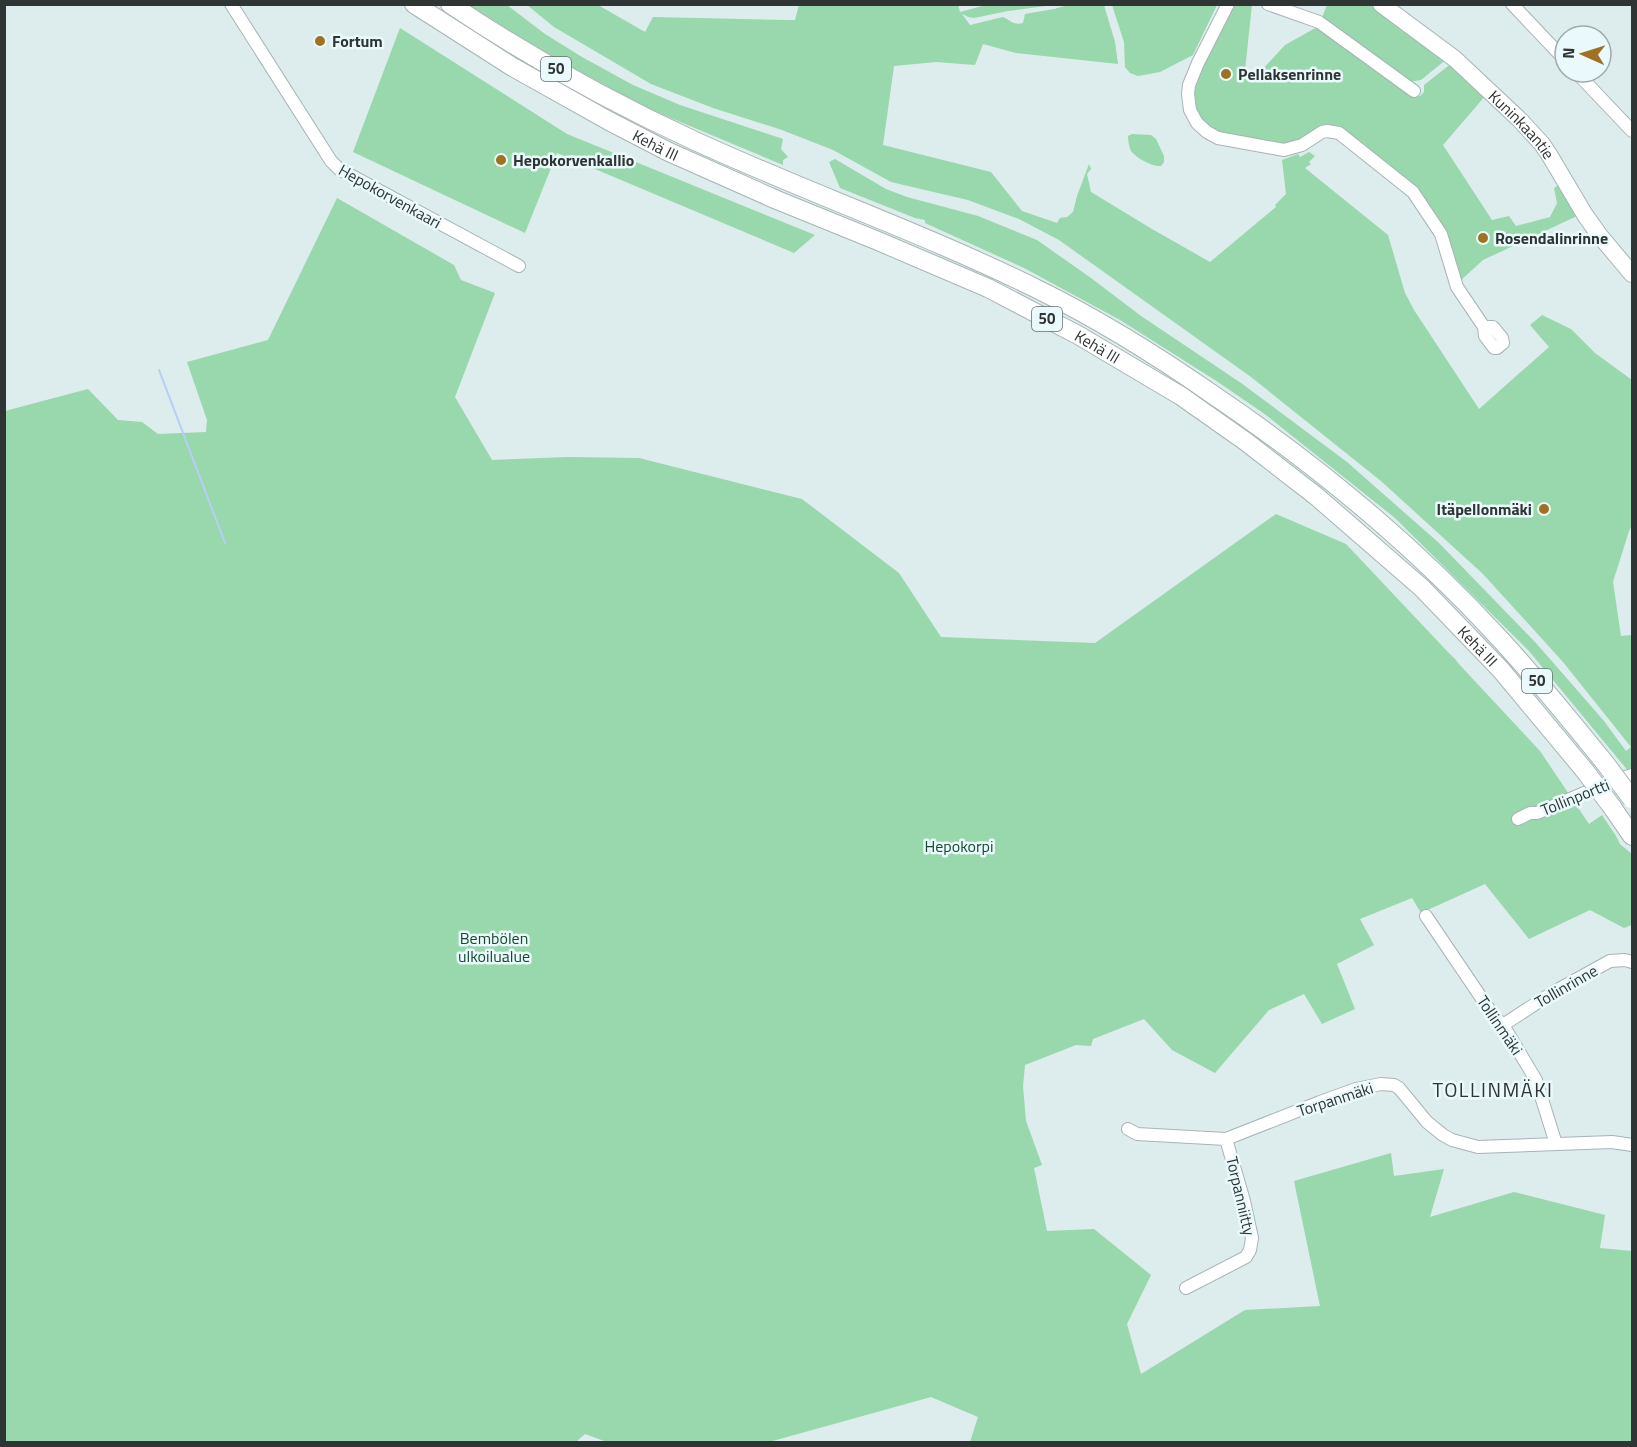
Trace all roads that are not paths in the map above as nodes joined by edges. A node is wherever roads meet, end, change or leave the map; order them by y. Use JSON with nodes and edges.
{"nodes":[{"id":1,"x":231,"y":4,"type":"edge"},
{"id":2,"x":414,"y":4,"type":"edge"},
{"id":3,"x":450,"y":4,"type":"edge"},
{"id":4,"x":1228,"y":4,"type":"edge"},
{"id":5,"x":1268,"y":4,"type":"edge"},
{"id":6,"x":1381,"y":4,"type":"edge"},
{"id":7,"x":1512,"y":4,"type":"edge"},
{"id":8,"x":1553,"y":47,"type":"edge"},
{"id":9,"x":1587,"y":84,"type":"edge"},
{"id":10,"x":1414,"y":91,"type":"dead end"},
{"id":11,"x":1632,"y":131,"type":"edge"},
{"id":12,"x":519,"y":266,"type":"dead end"},
{"id":13,"x":1632,"y":274,"type":"edge"},
{"id":14,"x":1484,"y":327,"type":"dead end"},
{"id":15,"x":1632,"y":775,"type":"edge"},
{"id":16,"x":1632,"y":800,"type":"edge"},
{"id":17,"x":1518,"y":819,"type":"dead end"},
{"id":18,"x":1632,"y":836,"type":"edge"},
{"id":19,"x":1426,"y":916,"type":"dead end"},
{"id":20,"x":1632,"y":962,"type":"edge"},
{"id":21,"x":1503,"y":1025,"type":"junction"},
{"id":22,"x":1128,"y":1129,"type":"dead end"},
{"id":23,"x":1226,"y":1139,"type":"junction"},
{"id":24,"x":1556,"y":1144,"type":"junction"},
{"id":25,"x":1632,"y":1145,"type":"edge"},
{"id":26,"x":1186,"y":1288,"type":"dead end"}],
"edges":[{"from":1,"to":12,"type":"street","name":"Hepokorvenkaari"},
{"from":2,"to":18,"type":"highway","name":"Kehä III","number":"50","bridge":true},
{"from":3,"to":16,"type":"highway","name":"Kehä III","number":"50","bridge":true},
{"from":4,"to":14,"type":"street"},
{"from":5,"to":10,"type":"street"},
{"from":6,"to":13,"type":"main road","name":"Kuninkaantie"},
{"from":7,"to":8,"type":"street"},
{"from":9,"to":11,"type":"street"},
{"from":15,"to":17,"type":"street","name":"Tollinportti"},
{"from":19,"to":21,"type":"street","name":"Tollinmäki"},
{"from":20,"to":21,"type":"street","name":"Tollinrinne"},
{"from":21,"to":24,"type":"street","name":"Tollinmäki"},
{"from":22,"to":23,"type":"street","name":"Torpanmäki"},
{"from":23,"to":24,"type":"street","name":"Torpanmäki"},
{"from":23,"to":26,"type":"street","name":"Torpanniitty"},
{"from":24,"to":25,"type":"street","name":"Torpanmäki"}]}
